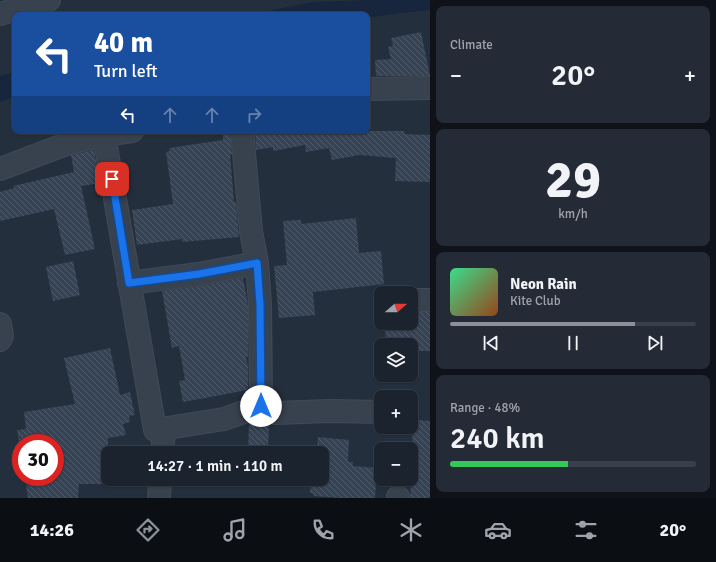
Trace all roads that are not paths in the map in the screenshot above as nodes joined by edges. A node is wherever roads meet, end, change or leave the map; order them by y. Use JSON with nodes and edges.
{"nodes":[{"id":1,"x":49,"y":0,"type":"edge"},
{"id":2,"x":0,"y":14,"type":"edge"},
{"id":3,"x":430,"y":88,"type":"edge"},
{"id":4,"x":370,"y":89,"type":"edge"},
{"id":5,"x":111,"y":134,"type":"edge"},
{"id":6,"x":242,"y":134,"type":"edge"},
{"id":7,"x":104,"y":135,"type":"junction"},
{"id":8,"x":0,"y":169,"type":"edge"},
{"id":9,"x":257,"y":263,"type":"junction"},
{"id":10,"x":129,"y":283,"type":"junction"},
{"id":11,"x":0,"y":324,"type":"edge"},
{"id":12,"x":0,"y":340,"type":"edge"},
{"id":13,"x":261,"y":406,"type":"junction"},
{"id":14,"x":374,"y":412,"type":"edge"},
{"id":15,"x":164,"y":429,"type":"junction"},
{"id":16,"x":163,"y":446,"type":"edge"},
{"id":17,"x":160,"y":486,"type":"edge"},
{"id":18,"x":159,"y":498,"type":"edge"}],
"edges":[{"from":1,"to":2,"type":"street"},
{"from":3,"to":4,"type":"street"},
{"from":5,"to":7,"type":"street"},
{"from":6,"to":9,"type":"street"},
{"from":7,"to":8,"type":"street"},
{"from":7,"to":10,"type":"street"},
{"from":9,"to":10,"type":"street"},
{"from":9,"to":13,"type":"street"},
{"from":10,"to":15,"type":"street"},
{"from":11,"to":12,"type":"street"},
{"from":13,"to":14,"type":"street"},
{"from":13,"to":15,"type":"street"},
{"from":15,"to":16,"type":"street"},
{"from":17,"to":18,"type":"street"}]}
